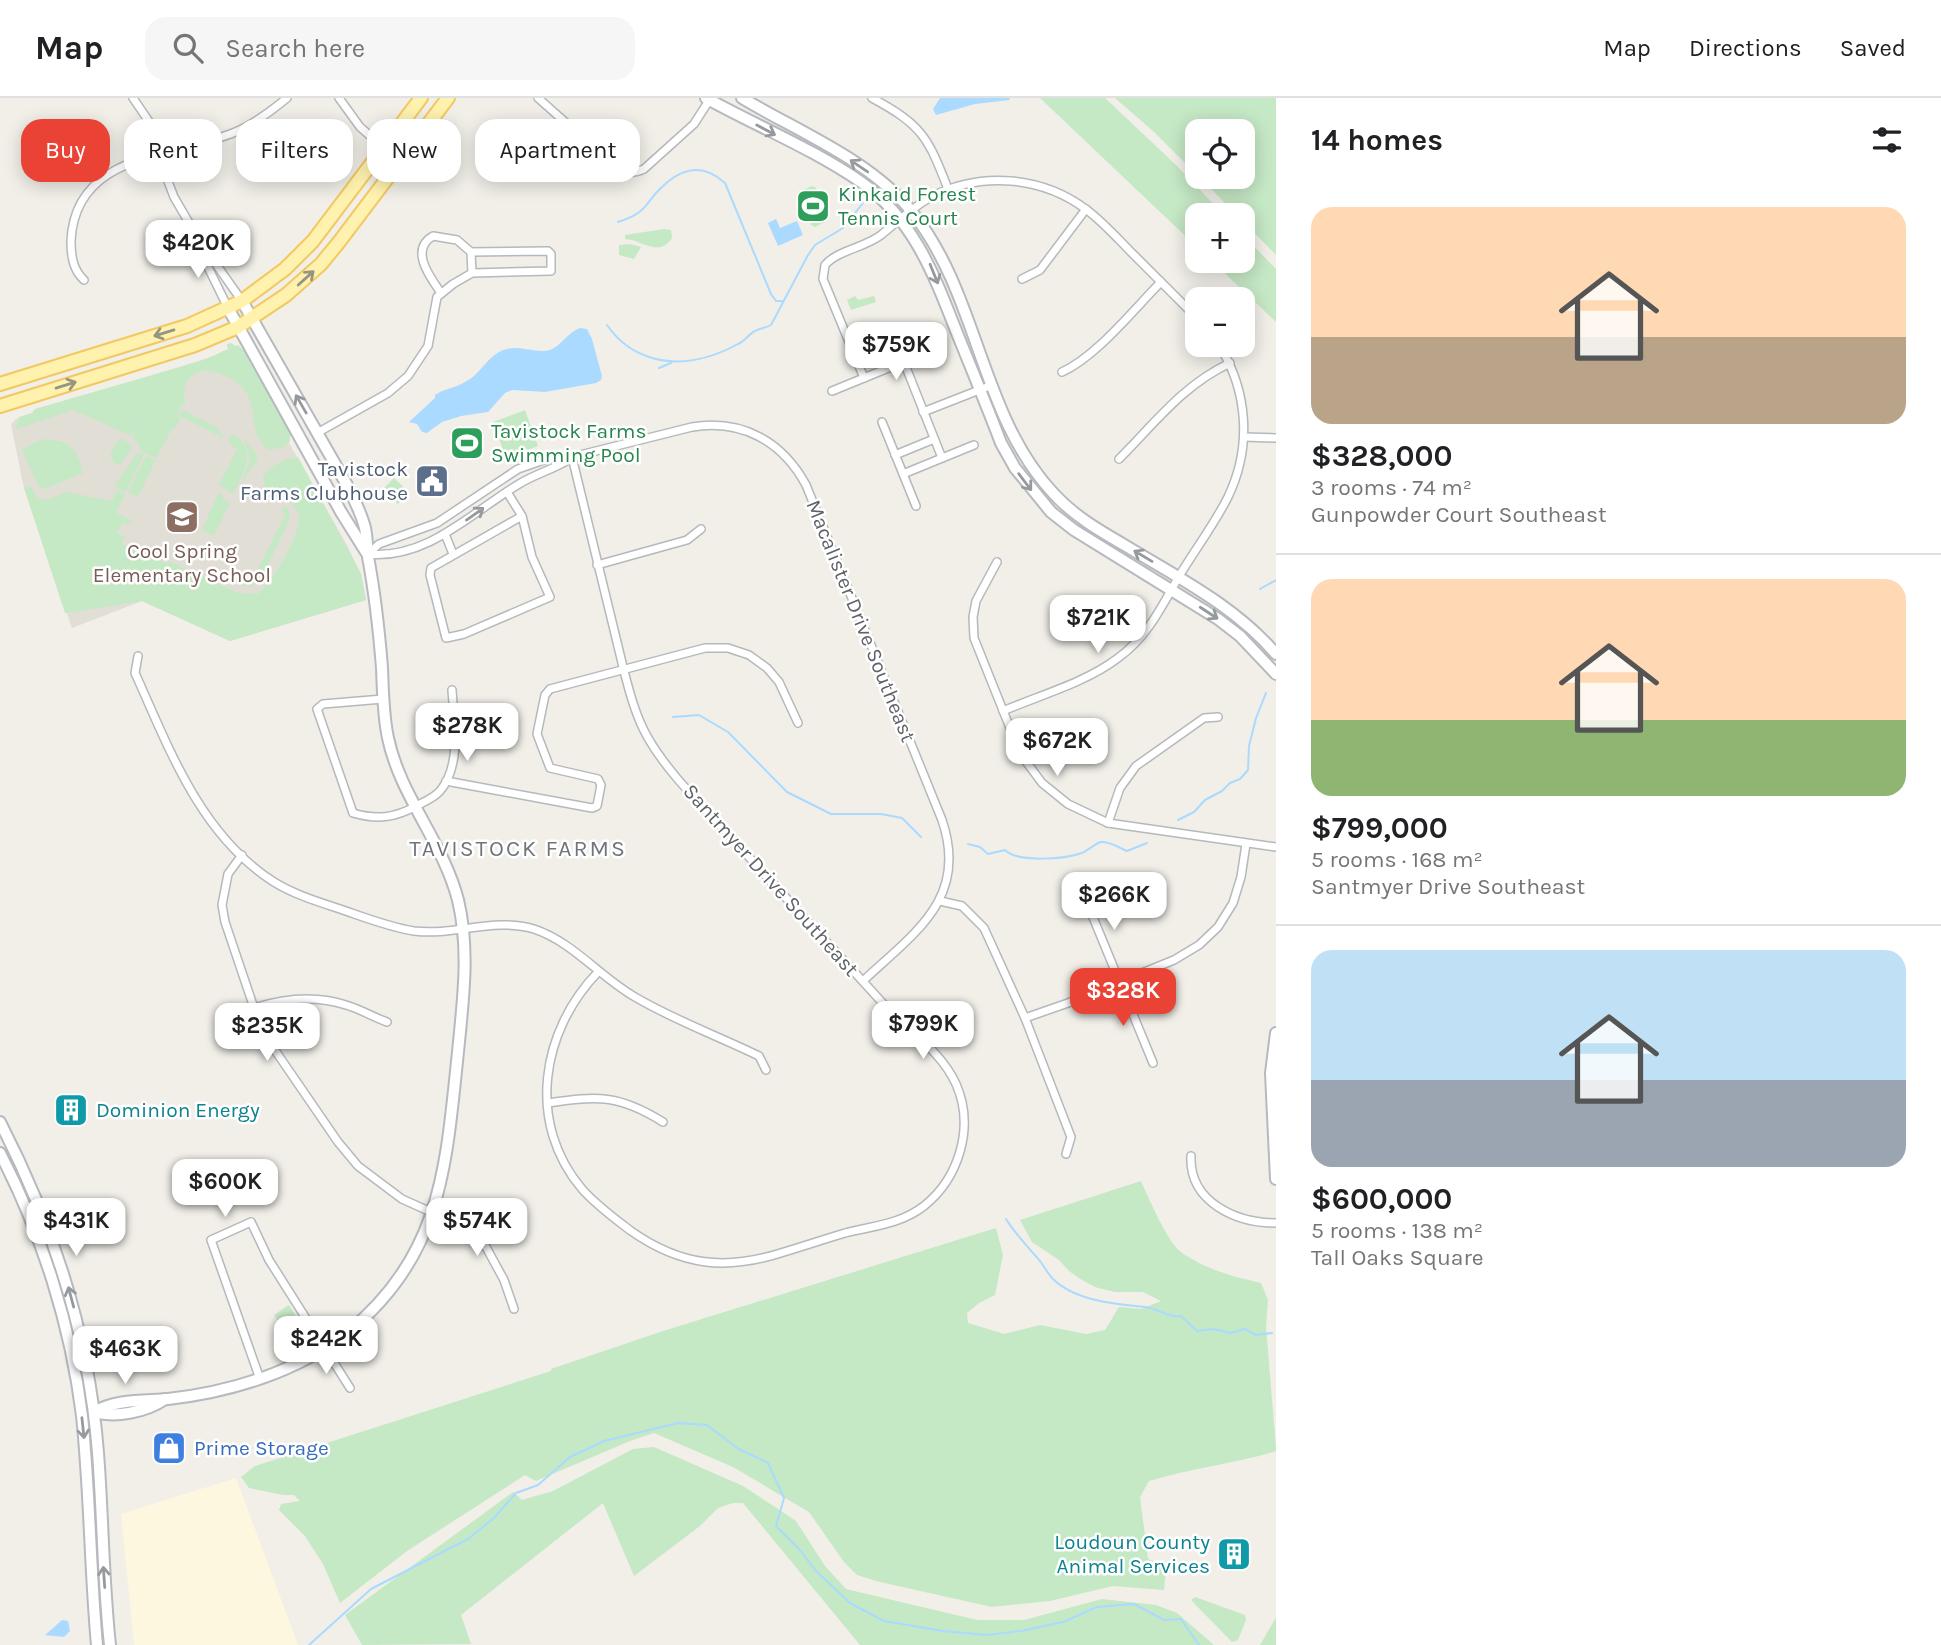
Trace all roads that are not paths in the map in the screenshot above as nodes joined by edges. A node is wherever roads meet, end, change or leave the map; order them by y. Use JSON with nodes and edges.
{"nodes":[{"id":1,"x":133,"y":98,"type":"edge"},
{"id":2,"x":286,"y":98,"type":"edge"},
{"id":3,"x":339,"y":98,"type":"edge"},
{"id":4,"x":421,"y":98,"type":"edge"},
{"id":5,"x":448,"y":98,"type":"edge"},
{"id":6,"x":538,"y":98,"type":"edge"},
{"id":7,"x":742,"y":98,"type":"edge"},
{"id":8,"x":872,"y":98,"type":"edge"},
{"id":9,"x":709,"y":99,"type":"edge"},
{"id":10,"x":147,"y":119,"type":"edge"},
{"id":11,"x":405,"y":119,"type":"edge"},
{"id":12,"x":432,"y":119,"type":"edge"},
{"id":13,"x":367,"y":133,"type":"edge"},
{"id":14,"x":222,"y":137,"type":"edge"},
{"id":15,"x":124,"y":166,"type":"edge"},
{"id":16,"x":367,"y":170,"type":"edge"},
{"id":17,"x":168,"y":182,"type":"edge"},
{"id":18,"x":385,"y":182,"type":"edge"},
{"id":19,"x":948,"y":189,"type":"junction"},
{"id":20,"x":1086,"y":209,"type":"junction"},
{"id":21,"x":911,"y":211,"type":"junction"},
{"id":22,"x":900,"y":220,"type":"junction"},
{"id":23,"x":199,"y":240,"type":"junction"},
{"id":24,"x":471,"y":252,"type":"junction"},
{"id":25,"x":472,"y":273,"type":"junction"},
{"id":26,"x":1022,"y":279,"type":"dead end"},
{"id":27,"x":85,"y":280,"type":"dead end"},
{"id":28,"x":1161,"y":282,"type":"junction"},
{"id":29,"x":441,"y":293,"type":"junction"},
{"id":30,"x":242,"y":301,"type":"junction"},
{"id":31,"x":1185,"y":306,"type":"edge"},
{"id":32,"x":228,"y":308,"type":"junction"},
{"id":33,"x":252,"y":320,"type":"junction"},
{"id":34,"x":238,"y":327,"type":"junction"},
{"id":35,"x":927,"y":329,"type":"dead end"},
{"id":36,"x":895,"y":342,"type":"junction"},
{"id":37,"x":1226,"y":357,"type":"edge"},
{"id":38,"x":855,"y":358,"type":"junction"},
{"id":39,"x":903,"y":362,"type":"junction"},
{"id":40,"x":1230,"y":363,"type":"junction"},
{"id":41,"x":1062,"y":372,"type":"dead end"},
{"id":42,"x":863,"y":378,"type":"junction"},
{"id":43,"x":0,"y":384,"type":"edge"},
{"id":44,"x":992,"y":385,"type":"junction"},
{"id":45,"x":980,"y":389,"type":"junction"},
{"id":46,"x":832,"y":391,"type":"dead end"},
{"id":47,"x":0,"y":405,"type":"edge"},
{"id":48,"x":923,"y":412,"type":"junction"},
{"id":49,"x":881,"y":422,"type":"dead end"},
{"id":50,"x":317,"y":433,"type":"junction"},
{"id":51,"x":1244,"y":437,"type":"junction"},
{"id":52,"x":1276,"y":438,"type":"edge"},
{"id":53,"x":934,"y":439,"type":"junction"},
{"id":54,"x":974,"y":445,"type":"dead end"},
{"id":55,"x":895,"y":455,"type":"junction"},
{"id":56,"x":572,"y":457,"type":"junction"},
{"id":57,"x":942,"y":458,"type":"junction"},
{"id":58,"x":1119,"y":459,"type":"dead end"},
{"id":59,"x":903,"y":474,"type":"junction"},
{"id":60,"x":507,"y":492,"type":"junction"},
{"id":61,"x":916,"y":506,"type":"dead end"},
{"id":62,"x":522,"y":516,"type":"junction"},
{"id":63,"x":701,"y":529,"type":"dead end"},
{"id":64,"x":445,"y":534,"type":"junction"},
{"id":65,"x":368,"y":554,"type":"junction"},
{"id":66,"x":453,"y":554,"type":"junction"},
{"id":67,"x":997,"y":562,"type":"dead end"},
{"id":68,"x":597,"y":565,"type":"junction"},
{"id":69,"x":1178,"y":577,"type":"junction"},
{"id":70,"x":1172,"y":590,"type":"junction"},
{"id":71,"x":1276,"y":654,"type":"edge"},
{"id":72,"x":138,"y":656,"type":"dead end"},
{"id":73,"x":624,"y":671,"type":"junction"},
{"id":74,"x":1276,"y":674,"type":"edge"},
{"id":75,"x":452,"y":690,"type":"dead end"},
{"id":76,"x":383,"y":699,"type":"junction"},
{"id":77,"x":1003,"y":711,"type":"junction"},
{"id":78,"x":1218,"y":717,"type":"dead end"},
{"id":79,"x":798,"y":723,"type":"dead end"},
{"id":80,"x":446,"y":780,"type":"junction"},
{"id":81,"x":415,"y":807,"type":"junction"},
{"id":82,"x":1108,"y":823,"type":"junction"},
{"id":83,"x":1246,"y":844,"type":"junction"},
{"id":84,"x":1276,"y":847,"type":"edge"},
{"id":85,"x":242,"y":855,"type":"junction"},
{"id":86,"x":1083,"y":892,"type":"dead end"},
{"id":87,"x":940,"y":901,"type":"junction"},
{"id":88,"x":463,"y":929,"type":"junction"},
{"id":89,"x":598,"y":972,"type":"junction"},
{"id":90,"x":863,"y":981,"type":"junction"},
{"id":91,"x":1120,"y":982,"type":"junction"},
{"id":92,"x":254,"y":1008,"type":"junction"},
{"id":93,"x":1025,"y":1018,"type":"junction"},
{"id":94,"x":387,"y":1022,"type":"dead end"},
{"id":95,"x":1276,"y":1033,"type":"edge"},
{"id":96,"x":1153,"y":1063,"type":"dead end"},
{"id":97,"x":766,"y":1070,"type":"dead end"},
{"id":98,"x":548,"y":1103,"type":"junction"},
{"id":99,"x":0,"y":1122,"type":"edge"},
{"id":100,"x":663,"y":1122,"type":"dead end"},
{"id":101,"x":0,"y":1153,"type":"edge"},
{"id":102,"x":1066,"y":1154,"type":"dead end"},
{"id":103,"x":1191,"y":1156,"type":"dead end"},
{"id":104,"x":1276,"y":1180,"type":"edge"},
{"id":105,"x":433,"y":1214,"type":"junction"},
{"id":106,"x":1276,"y":1223,"type":"edge"},
{"id":107,"x":514,"y":1309,"type":"dead end"},
{"id":108,"x":325,"y":1349,"type":"junction"},
{"id":109,"x":260,"y":1379,"type":"junction"},
{"id":110,"x":350,"y":1388,"type":"dead end"},
{"id":111,"x":94,"y":1412,"type":"junction"},
{"id":112,"x":97,"y":1645,"type":"edge"},
{"id":113,"x":110,"y":1645,"type":"edge"}],
"edges":[{"from":1,"to":10,"type":"street"},
{"from":2,"to":14,"type":"street"},
{"from":3,"to":13,"type":"street"},
{"from":4,"to":11,"type":"main road"},
{"from":5,"to":12,"type":"main road"},
{"from":6,"to":9,"type":"street"},
{"from":21,"to":7,"type":"street","one_way":true},
{"from":8,"to":19,"type":"street"},
{"from":9,"to":22,"type":"street","one_way":true},
{"from":15,"to":27,"type":"street"},
{"from":16,"to":30,"type":"main road"},
{"from":17,"to":23,"type":"street"},
{"from":33,"to":18,"type":"main road","one_way":true},
{"from":19,"to":20,"type":"street"},
{"from":19,"to":21,"type":"street"},
{"from":20,"to":26,"type":"street"},
{"from":20,"to":28,"type":"street"},
{"from":21,"to":22,"type":"street"},
{"from":21,"to":44,"type":"street"},
{"from":22,"to":38,"type":"street"},
{"from":22,"to":45,"type":"street","one_way":true},
{"from":23,"to":30,"type":"street"},
{"from":23,"to":32,"type":"street"},
{"from":24,"to":25,"type":"street"},
{"from":24,"to":25,"type":"street"},
{"from":24,"to":29,"type":"street"},
{"from":25,"to":29,"type":"street"},
{"from":28,"to":31,"type":"street"},
{"from":28,"to":41,"type":"street"},
{"from":29,"to":50,"type":"street"},
{"from":30,"to":32,"type":"main road"},
{"from":30,"to":33,"type":"street"},
{"from":32,"to":34,"type":"street"},
{"from":32,"to":43,"type":"main road","one_way":true},
{"from":33,"to":34,"type":"main road"},
{"from":50,"to":33,"type":"street","one_way":true},
{"from":47,"to":34,"type":"main road","one_way":true},
{"from":34,"to":65,"type":"street"},
{"from":35,"to":36,"type":"street"},
{"from":36,"to":38,"type":"street"},
{"from":36,"to":39,"type":"street"},
{"from":37,"to":40,"type":"street"},
{"from":38,"to":42,"type":"street"},
{"from":39,"to":42,"type":"street"},
{"from":39,"to":48,"type":"street"},
{"from":40,"to":51,"type":"street"},
{"from":40,"to":58,"type":"street"},
{"from":42,"to":46,"type":"street"},
{"from":44,"to":45,"type":"street"},
{"from":69,"to":44,"type":"street","one_way":true},
{"from":45,"to":48,"type":"street"},
{"from":45,"to":70,"type":"street","one_way":true},
{"from":48,"to":53,"type":"street"},
{"from":49,"to":55,"type":"street"},
{"from":50,"to":65,"type":"street"},
{"from":51,"to":52,"type":"street"},
{"from":51,"to":69,"type":"street"},
{"from":53,"to":55,"type":"street"},
{"from":53,"to":57,"type":"street"},
{"from":54,"to":57,"type":"street"},
{"from":55,"to":59,"type":"street"},
{"from":56,"to":60,"type":"street","name":"Macalister Drive Southeast"},
{"from":56,"to":65,"type":"street","name":"Macalister Drive Southeast"},
{"from":56,"to":68,"type":"street","name":"Santmyer Drive Southeast"},
{"from":56,"to":87,"type":"street","name":"Macalister Drive Southeast"},
{"from":57,"to":59,"type":"street"},
{"from":59,"to":61,"type":"street"},
{"from":60,"to":62,"type":"street"},
{"from":64,"to":60,"type":"street","name":"Macalister Drive Southeast","one_way":true},
{"from":62,"to":66,"type":"street"},
{"from":62,"to":66,"type":"street"},
{"from":63,"to":68,"type":"street"},
{"from":64,"to":65,"type":"street","name":"Macalister Drive Southeast"},
{"from":64,"to":66,"type":"street"},
{"from":65,"to":76,"type":"street"},
{"from":67,"to":77,"type":"street"},
{"from":68,"to":73,"type":"street","name":"Santmyer Drive Southeast"},
{"from":69,"to":70,"type":"street"},
{"from":69,"to":71,"type":"street"},
{"from":70,"to":74,"type":"street","one_way":true},
{"from":70,"to":77,"type":"street"},
{"from":72,"to":85,"type":"street"},
{"from":73,"to":79,"type":"street"},
{"from":73,"to":80,"type":"street"},
{"from":73,"to":90,"type":"street","name":"Santmyer Drive Southeast"},
{"from":75,"to":80,"type":"street"},
{"from":76,"to":81,"type":"street"},
{"from":76,"to":81,"type":"street"},
{"from":77,"to":82,"type":"street"},
{"from":78,"to":82,"type":"street"},
{"from":80,"to":81,"type":"street"},
{"from":81,"to":88,"type":"street"},
{"from":82,"to":83,"type":"street"},
{"from":83,"to":84,"type":"street"},
{"from":83,"to":91,"type":"street"},
{"from":85,"to":88,"type":"street"},
{"from":85,"to":92,"type":"street"},
{"from":86,"to":91,"type":"street"},
{"from":87,"to":90,"type":"street","name":"Macalister Drive Southeast"},
{"from":87,"to":93,"type":"street"},
{"from":88,"to":89,"type":"street"},
{"from":88,"to":105,"type":"street"},
{"from":89,"to":97,"type":"street"},
{"from":89,"to":98,"type":"street","name":"Santmyer Drive Southeast"},
{"from":90,"to":98,"type":"street","name":"Santmyer Drive Southeast"},
{"from":91,"to":93,"type":"street"},
{"from":91,"to":96,"type":"street"},
{"from":92,"to":94,"type":"street"},
{"from":92,"to":105,"type":"street"},
{"from":93,"to":102,"type":"street"},
{"from":95,"to":104,"type":"street"},
{"from":98,"to":100,"type":"street"},
{"from":111,"to":99,"type":"street","one_way":true},
{"from":101,"to":112,"type":"street","one_way":true},
{"from":103,"to":106,"type":"street"},
{"from":105,"to":107,"type":"street"},
{"from":105,"to":108,"type":"street"},
{"from":108,"to":109,"type":"street"},
{"from":108,"to":109,"type":"street"},
{"from":108,"to":110,"type":"street"},
{"from":109,"to":111,"type":"street"},
{"from":113,"to":111,"type":"street","one_way":true}]}
